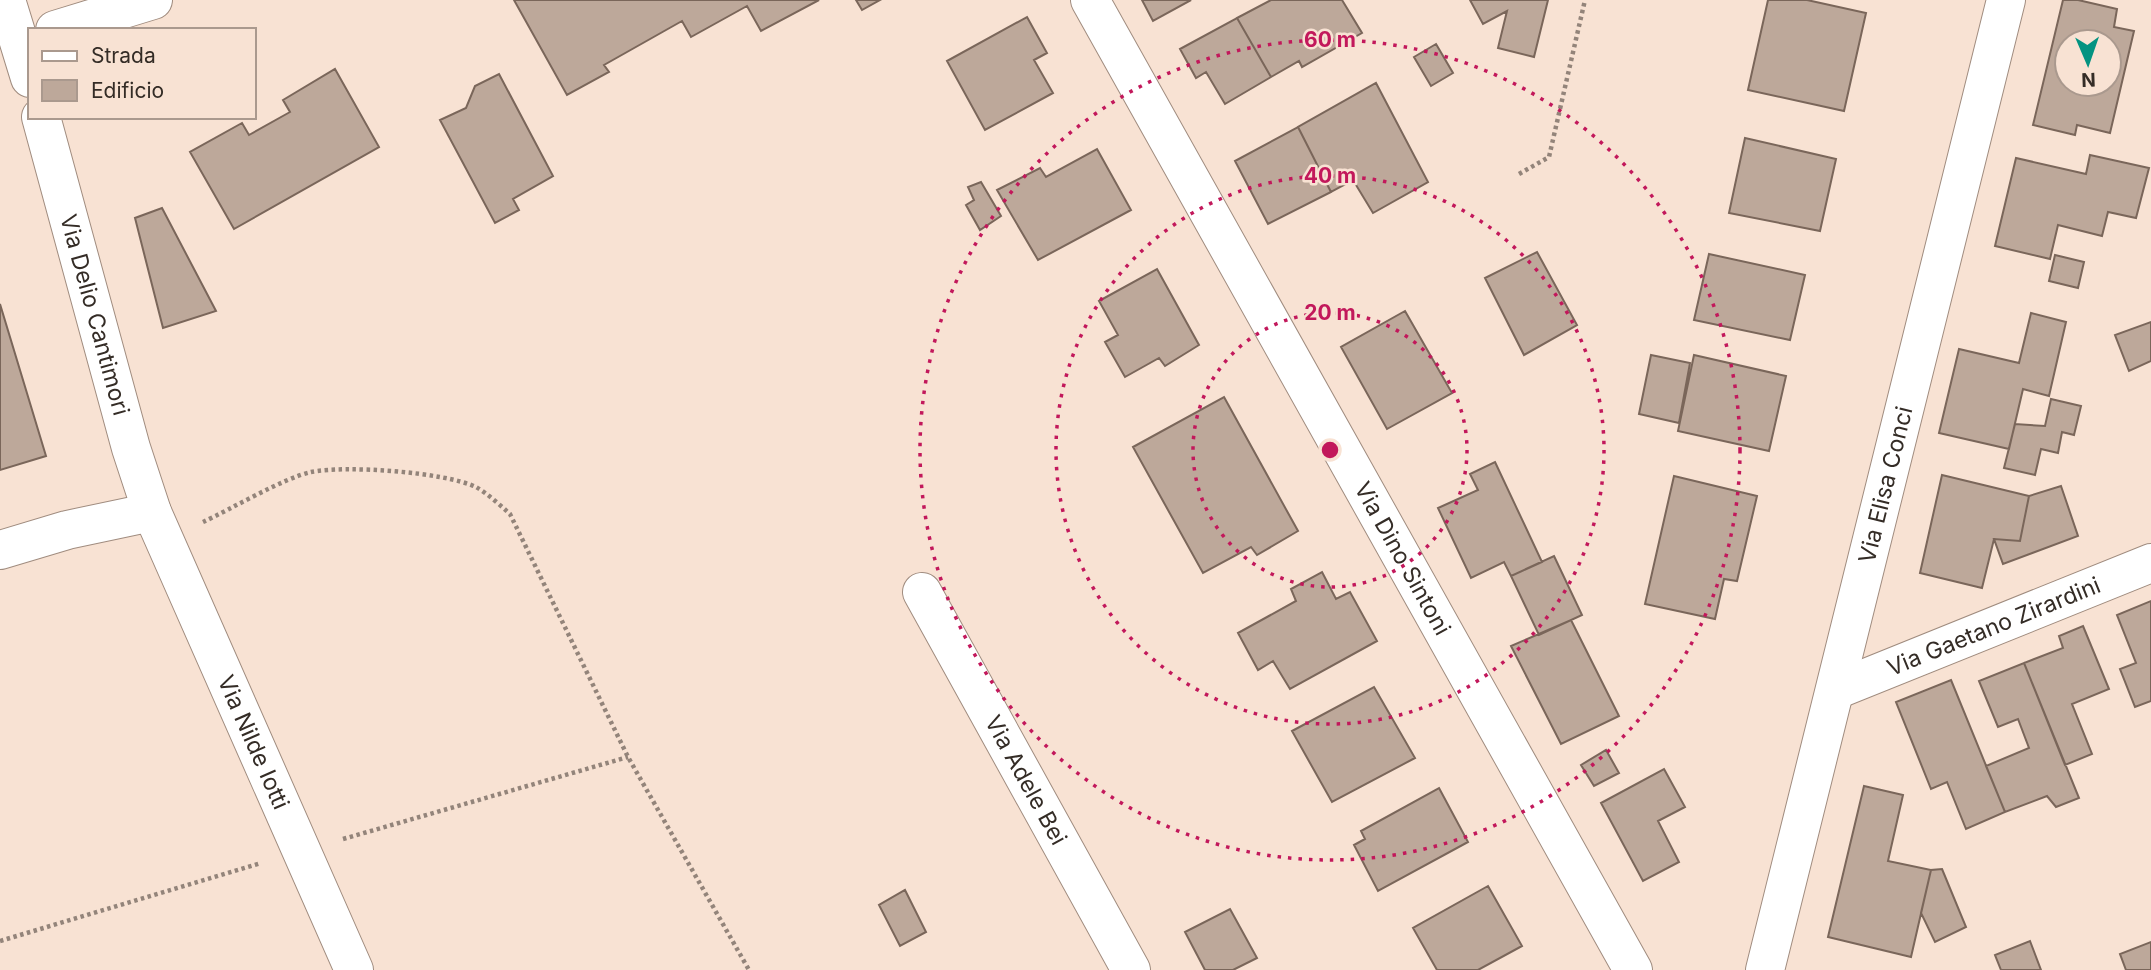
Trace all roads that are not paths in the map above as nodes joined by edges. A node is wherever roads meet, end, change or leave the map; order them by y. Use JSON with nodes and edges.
{"nodes":[{"id":1,"x":6,"y":0,"type":"edge"},
{"id":2,"x":153,"y":0,"type":"edge"},
{"id":3,"x":1090,"y":0,"type":"edge"},
{"id":4,"x":2006,"y":0,"type":"edge"},
{"id":5,"x":59,"y":28,"type":"edge"},
{"id":6,"x":26,"y":38,"type":"edge"},
{"id":7,"x":28,"y":58,"type":"edge"},
{"id":8,"x":42,"y":119,"type":"edge"},
{"id":9,"x":158,"y":526,"type":"junction"},
{"id":10,"x":0,"y":551,"type":"edge"},
{"id":11,"x":2151,"y":563,"type":"edge"},
{"id":12,"x":922,"y":592,"type":"dead end"},
{"id":13,"x":1836,"y":691,"type":"junction"},
{"id":14,"x":354,"y":970,"type":"edge"},
{"id":15,"x":1131,"y":970,"type":"edge"},
{"id":16,"x":1633,"y":970,"type":"edge"},
{"id":17,"x":1765,"y":970,"type":"edge"}],
"edges":[{"from":1,"to":6,"type":"street"},
{"from":2,"to":5,"type":"street"},
{"from":3,"to":16,"type":"street","name":"Via Dino Sintoni"},
{"from":4,"to":13,"type":"street","name":"Via Elisa Conci"},
{"from":6,"to":7,"type":"street"},
{"from":8,"to":9,"type":"street","name":"Via Delio Cantimori"},
{"from":9,"to":10,"type":"street"},
{"from":9,"to":14,"type":"street","name":"Via Nilde Iotti"},
{"from":11,"to":13,"type":"street","name":"Via Gaetano Zirardini"},
{"from":12,"to":15,"type":"street","name":"Via Adele Bei"},
{"from":13,"to":17,"type":"street","name":"Via Elisa Conci"}]}
